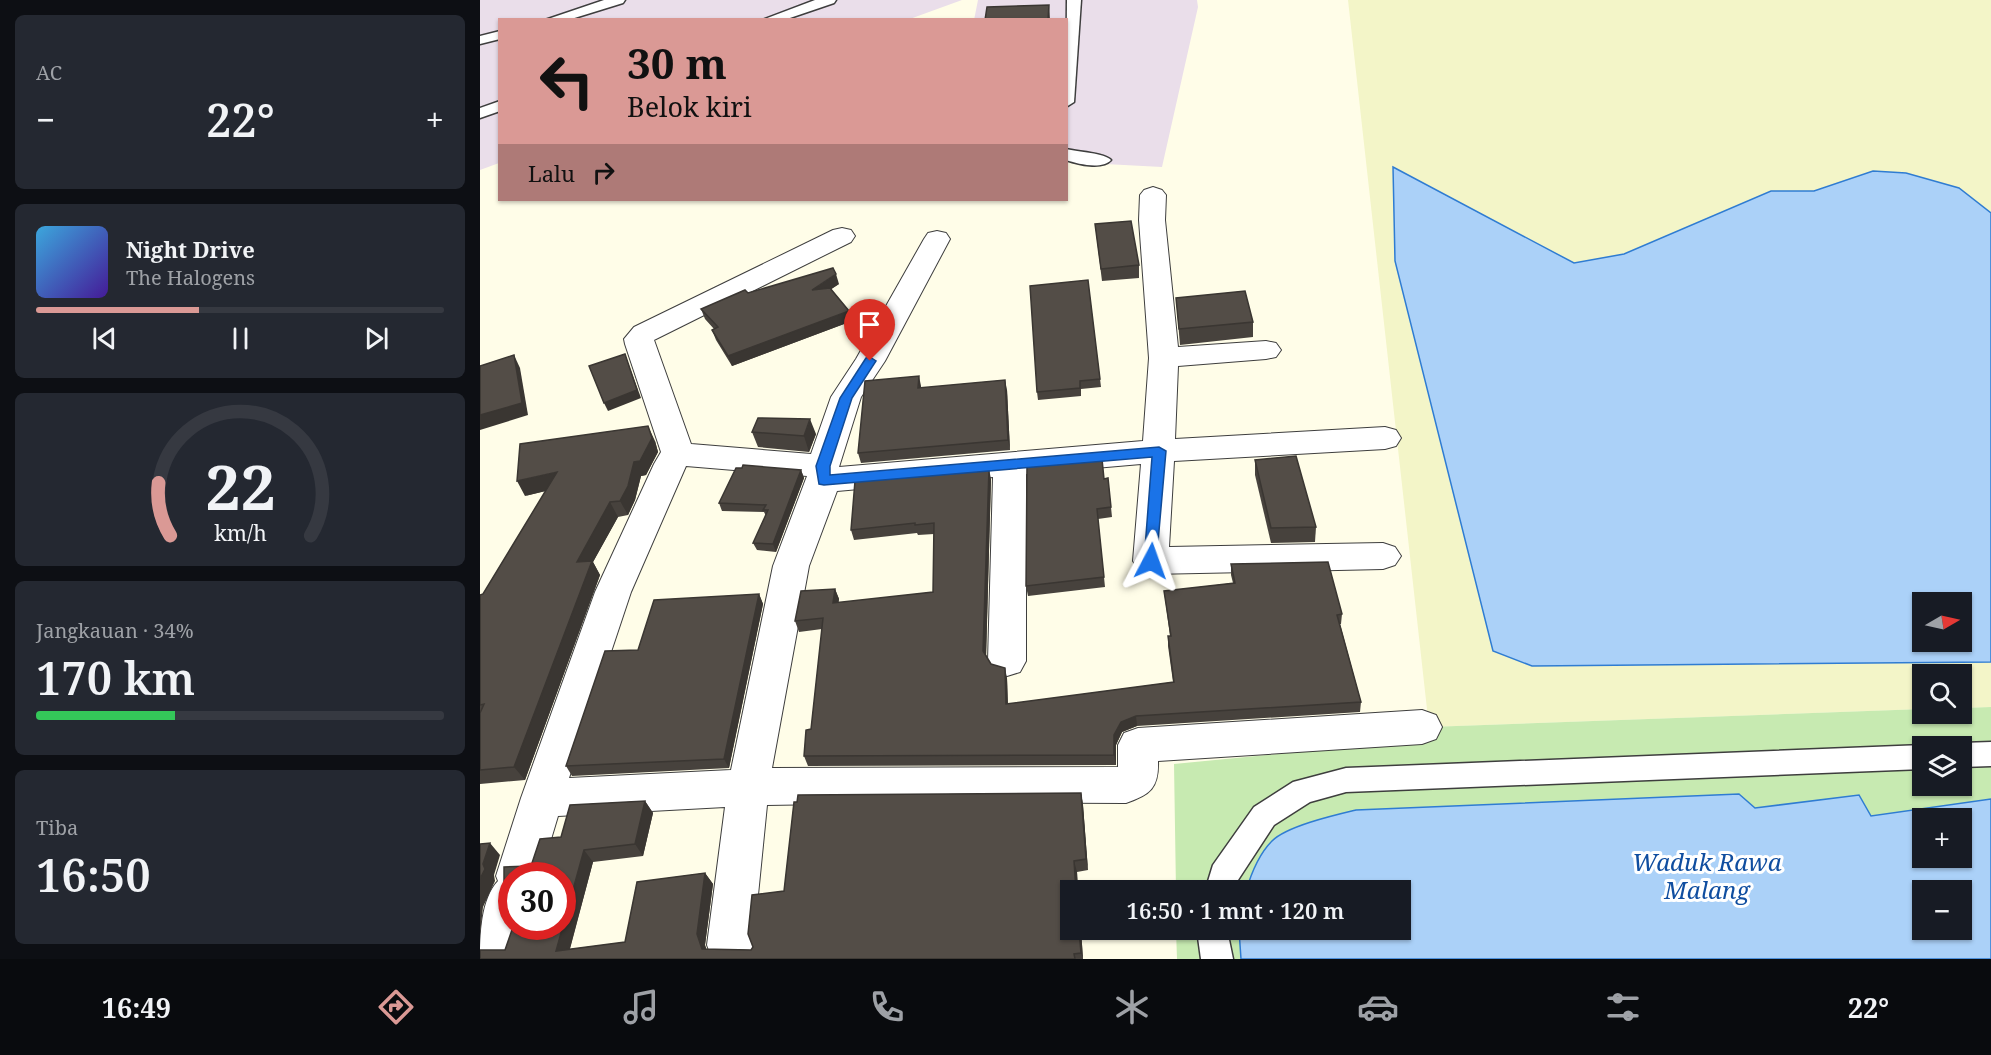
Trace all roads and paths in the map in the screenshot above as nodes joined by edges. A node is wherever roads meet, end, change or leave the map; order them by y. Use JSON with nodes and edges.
{"nodes":[{"id":1,"x":618,"y":0,"type":"edge"},
{"id":2,"x":829,"y":0,"type":"edge"},
{"id":3,"x":1074,"y":0,"type":"edge"},
{"id":4,"x":559,"y":18,"type":"edge"},
{"id":5,"x":775,"y":18,"type":"edge"},
{"id":6,"x":498,"y":36,"type":"edge"},
{"id":7,"x":480,"y":40,"type":"edge"},
{"id":8,"x":1068,"y":76,"type":"edge"},
{"id":9,"x":498,"y":107,"type":"edge"},
{"id":10,"x":480,"y":113,"type":"edge"},
{"id":11,"x":1068,"y":155,"type":"edge"},
{"id":12,"x":1103,"y":160,"type":"dead end"},
{"id":13,"x":1153,"y":195,"type":"dead end"},
{"id":14,"x":842,"y":236,"type":"dead end"},
{"id":15,"x":937,"y":239,"type":"dead end"},
{"id":16,"x":1266,"y":350,"type":"dead end"},
{"id":17,"x":1164,"y":358,"type":"junction"},
{"id":18,"x":1385,"y":438,"type":"dead end"},
{"id":19,"x":1159,"y":451,"type":"junction"},
{"id":20,"x":678,"y":454,"type":"junction"},
{"id":21,"x":1010,"y":465,"type":"junction"},
{"id":22,"x":824,"y":473,"type":"junction"},
{"id":23,"x":1383,"y":556,"type":"dead end"},
{"id":24,"x":1007,"y":662,"type":"dead end"},
{"id":25,"x":1422,"y":727,"type":"dead end"},
{"id":26,"x":1991,"y":754,"type":"edge"},
{"id":27,"x":1972,"y":755,"type":"edge"},
{"id":28,"x":1912,"y":757,"type":"edge"},
{"id":29,"x":748,"y":787,"type":"junction"},
{"id":30,"x":542,"y":798,"type":"junction"},
{"id":31,"x":522,"y":862,"type":"edge"},
{"id":32,"x":1223,"y":880,"type":"edge"},
{"id":33,"x":498,"y":940,"type":"edge"},
{"id":34,"x":1214,"y":940,"type":"edge"},
{"id":35,"x":492,"y":959,"type":"edge"},
{"id":36,"x":735,"y":959,"type":"edge"},
{"id":37,"x":1217,"y":959,"type":"edge"}],
"edges":[{"from":1,"to":4,"type":"lane"},
{"from":2,"to":5,"type":"lane"},
{"from":3,"to":8,"type":"lane"},
{"from":6,"to":7,"type":"lane"},
{"from":9,"to":10,"type":"lane"},
{"from":11,"to":12,"type":"lane"},
{"from":13,"to":17,"type":"street"},
{"from":14,"to":20,"type":"street"},
{"from":15,"to":22,"type":"street"},
{"from":16,"to":17,"type":"street"},
{"from":17,"to":19,"type":"street"},
{"from":18,"to":19,"type":"street"},
{"from":19,"to":21,"type":"street"},
{"from":19,"to":23,"type":"street"},
{"from":20,"to":22,"type":"street"},
{"from":20,"to":30,"type":"street"},
{"from":21,"to":22,"type":"street"},
{"from":21,"to":24,"type":"street"},
{"from":22,"to":29,"type":"street"},
{"from":25,"to":29,"type":"street"},
{"from":26,"to":27,"type":"lane"},
{"from":28,"to":32,"type":"lane"},
{"from":29,"to":30,"type":"street"},
{"from":29,"to":36,"type":"street"},
{"from":30,"to":31,"type":"street"},
{"from":33,"to":35,"type":"street"},
{"from":34,"to":37,"type":"lane"}]}
